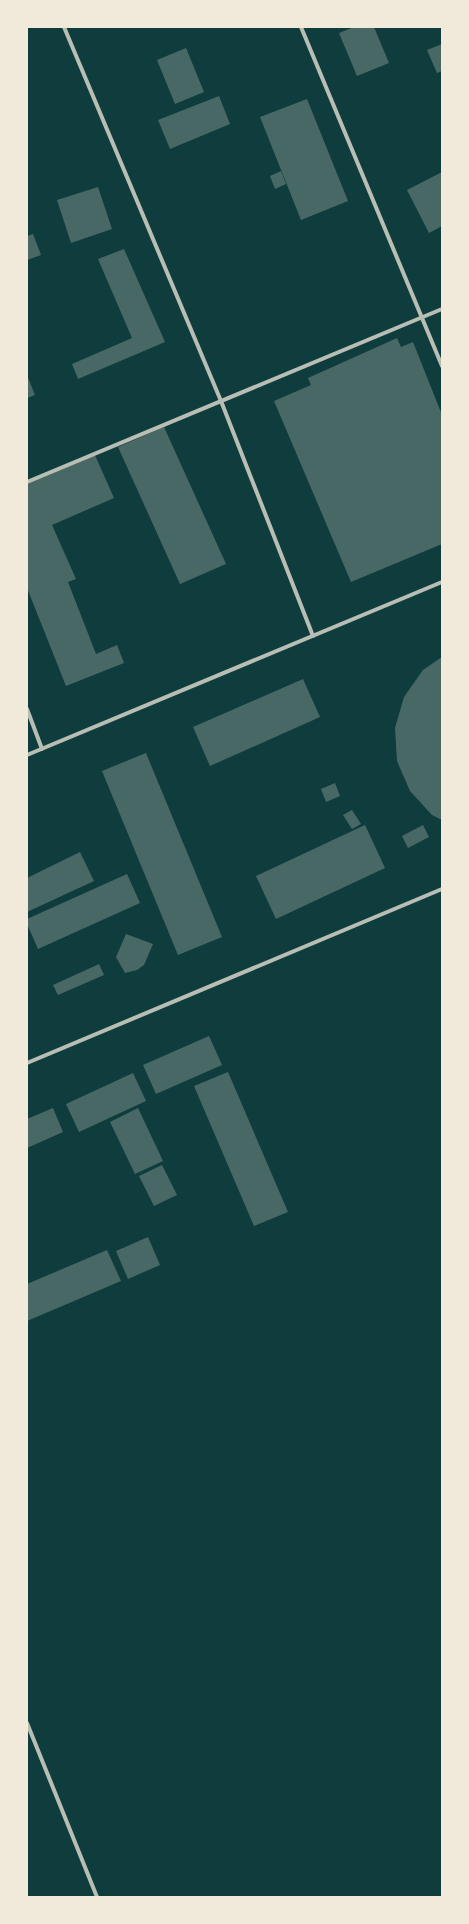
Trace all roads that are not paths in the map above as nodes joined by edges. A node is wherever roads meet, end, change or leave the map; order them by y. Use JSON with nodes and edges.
{"nodes":[{"id":1,"x":64,"y":27,"type":"edge"},
{"id":2,"x":301,"y":27,"type":"edge"},
{"id":3,"x":442,"y":309,"type":"edge"},
{"id":4,"x":423,"y":317,"type":"junction"},
{"id":5,"x":442,"y":366,"type":"edge"},
{"id":6,"x":221,"y":401,"type":"junction"},
{"id":7,"x":27,"y":482,"type":"edge"},
{"id":8,"x":442,"y":582,"type":"edge"},
{"id":9,"x":313,"y":636,"type":"junction"},
{"id":10,"x":27,"y":709,"type":"edge"},
{"id":11,"x":42,"y":749,"type":"junction"},
{"id":12,"x":27,"y":755,"type":"edge"},
{"id":13,"x":442,"y":889,"type":"edge"},
{"id":14,"x":27,"y":1063,"type":"edge"},
{"id":15,"x":27,"y":1723,"type":"edge"},
{"id":16,"x":97,"y":1897,"type":"edge"}],
"edges":[{"from":1,"to":6,"type":"street"},
{"from":2,"to":4,"type":"street"},
{"from":3,"to":4,"type":"street"},
{"from":4,"to":5,"type":"street"},
{"from":4,"to":6,"type":"street"},
{"from":6,"to":7,"type":"street"},
{"from":6,"to":9,"type":"street"},
{"from":8,"to":9,"type":"street"},
{"from":9,"to":11,"type":"street"},
{"from":10,"to":11,"type":"street"},
{"from":11,"to":12,"type":"street"},
{"from":13,"to":14,"type":"street"},
{"from":15,"to":16,"type":"street"}]}
